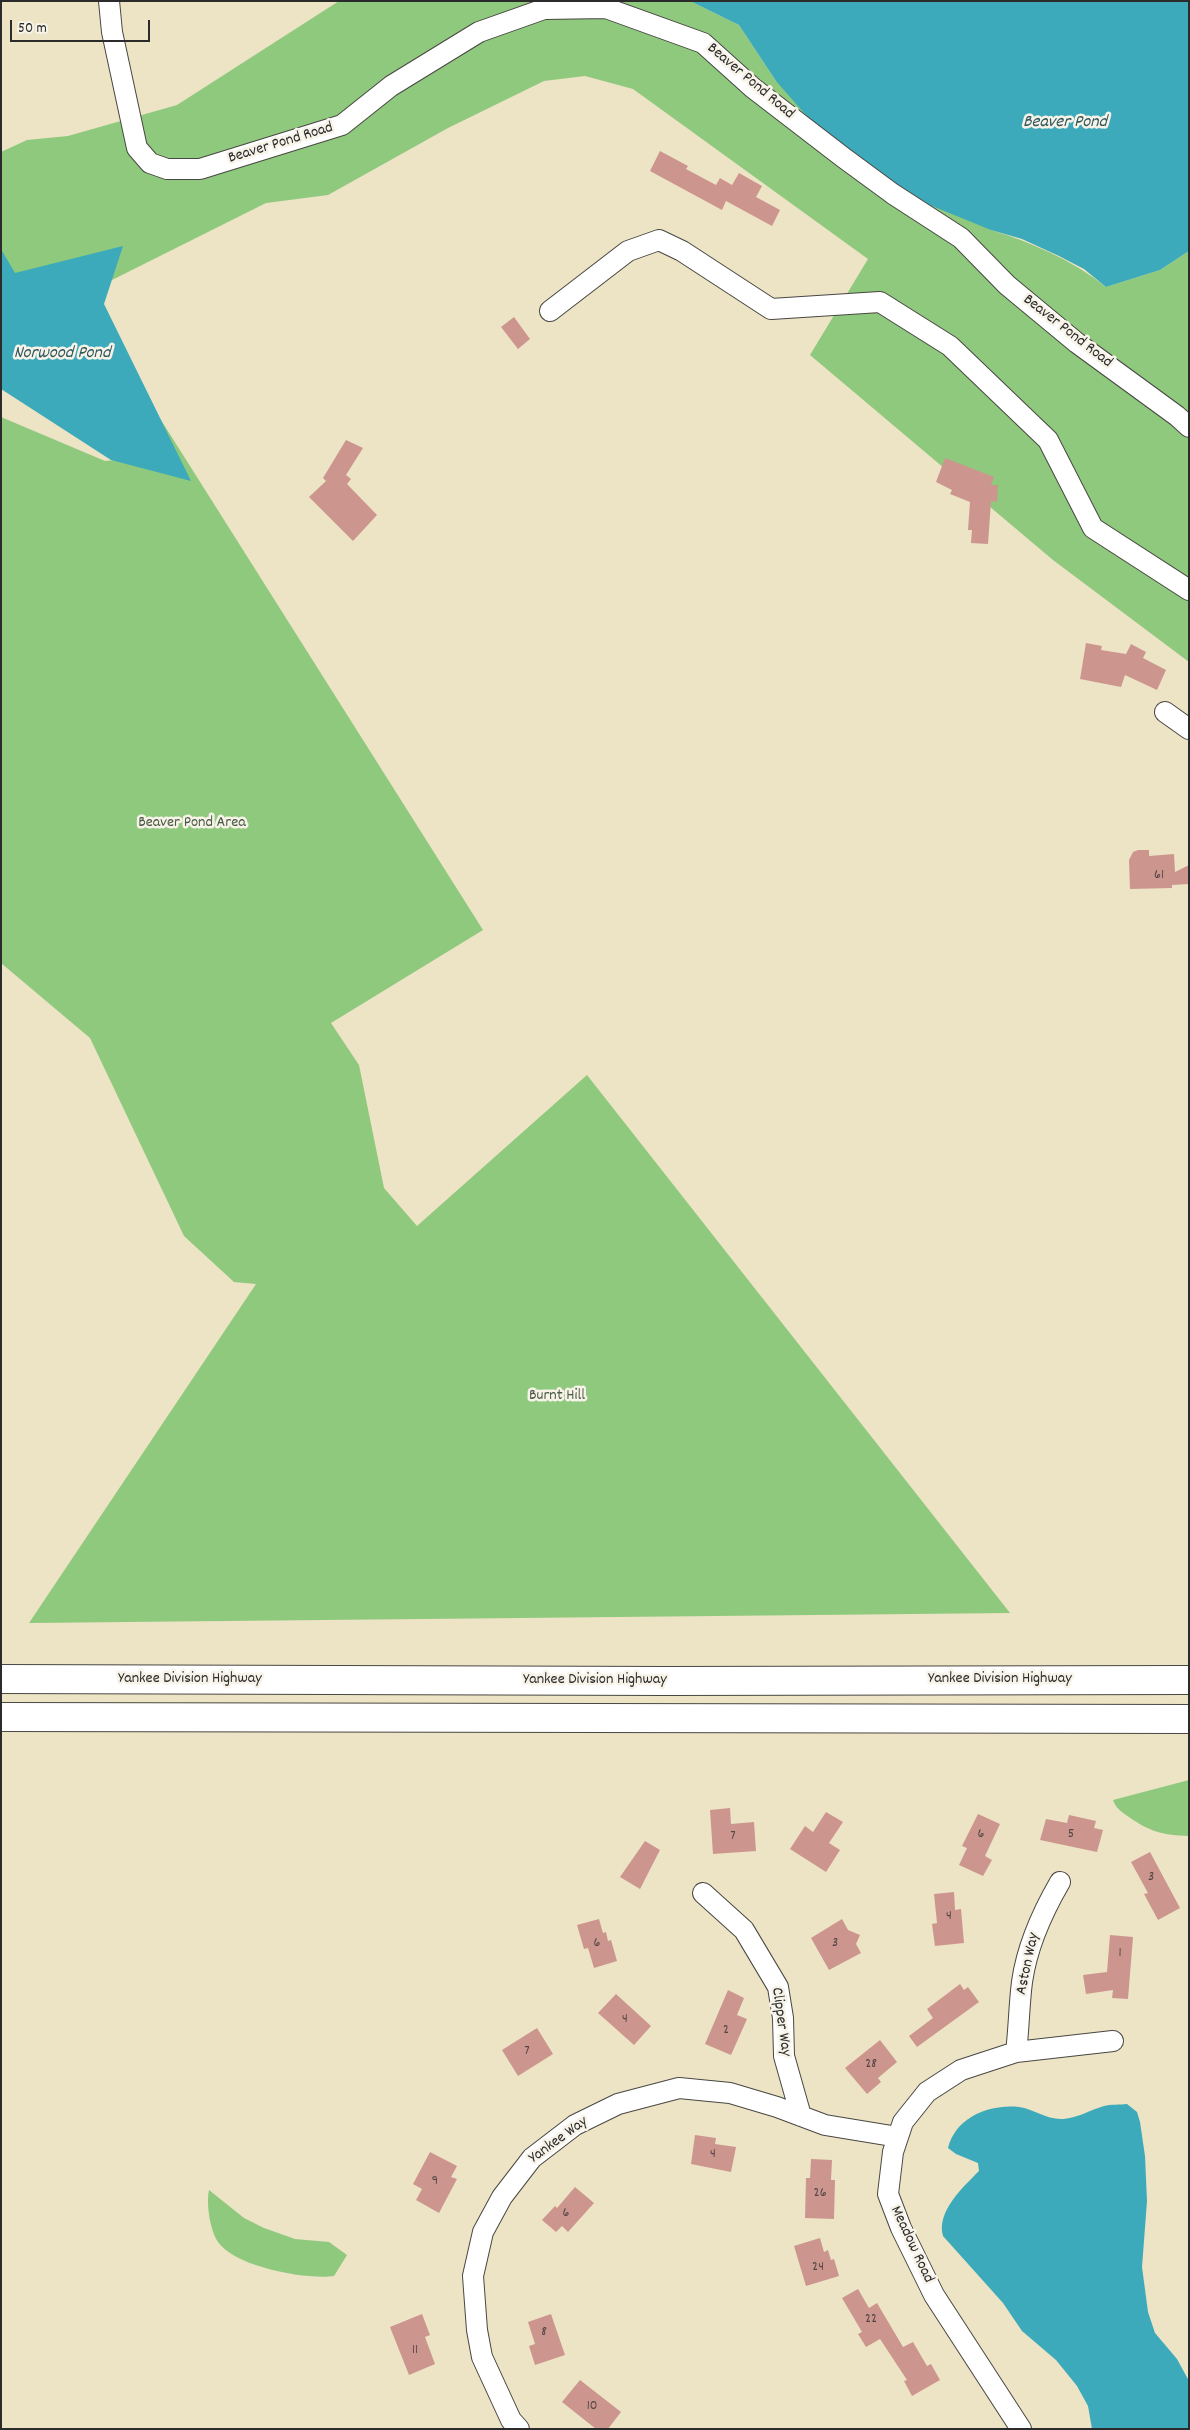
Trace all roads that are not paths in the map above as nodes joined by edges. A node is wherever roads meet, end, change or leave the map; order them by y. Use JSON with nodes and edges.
{"nodes":[{"id":1,"x":109,"y":1,"type":"edge"},
{"id":2,"x":550,"y":311,"type":"dead end"},
{"id":3,"x":1189,"y":427,"type":"edge"},
{"id":4,"x":1189,"y":590,"type":"edge"},
{"id":5,"x":1165,"y":712,"type":"dead end"},
{"id":6,"x":1189,"y":730,"type":"edge"},
{"id":7,"x":1,"y":1679,"type":"edge"},
{"id":8,"x":1189,"y":1680,"type":"edge"},
{"id":9,"x":1,"y":1717,"type":"edge"},
{"id":10,"x":1189,"y":1719,"type":"edge"},
{"id":11,"x":1060,"y":1882,"type":"dead end"},
{"id":12,"x":703,"y":1893,"type":"dead end"},
{"id":13,"x":1113,"y":2041,"type":"dead end"},
{"id":14,"x":1016,"y":2052,"type":"junction"},
{"id":15,"x":801,"y":2116,"type":"junction"},
{"id":16,"x":898,"y":2137,"type":"junction"},
{"id":17,"x":519,"y":2429,"type":"edge"},
{"id":18,"x":1021,"y":2429,"type":"edge"}],
"edges":[{"from":1,"to":3,"type":"street","name":"Beaver Pond Road"},
{"from":2,"to":4,"type":"street"},
{"from":5,"to":6,"type":"street"},
{"from":7,"to":8,"type":"highway","name":"Yankee Division Highway"},
{"from":9,"to":10,"type":"highway"},
{"from":11,"to":14,"type":"street","name":"Aston Way"},
{"from":12,"to":15,"type":"street","name":"Clipper Way"},
{"from":13,"to":14,"type":"street","name":"Meadow Road"},
{"from":14,"to":16,"type":"street","name":"Meadow Road"},
{"from":15,"to":16,"type":"street","name":"Yankee Way"},
{"from":15,"to":17,"type":"street","name":"Yankee Way"},
{"from":16,"to":18,"type":"street","name":"Meadow Road"}]}
